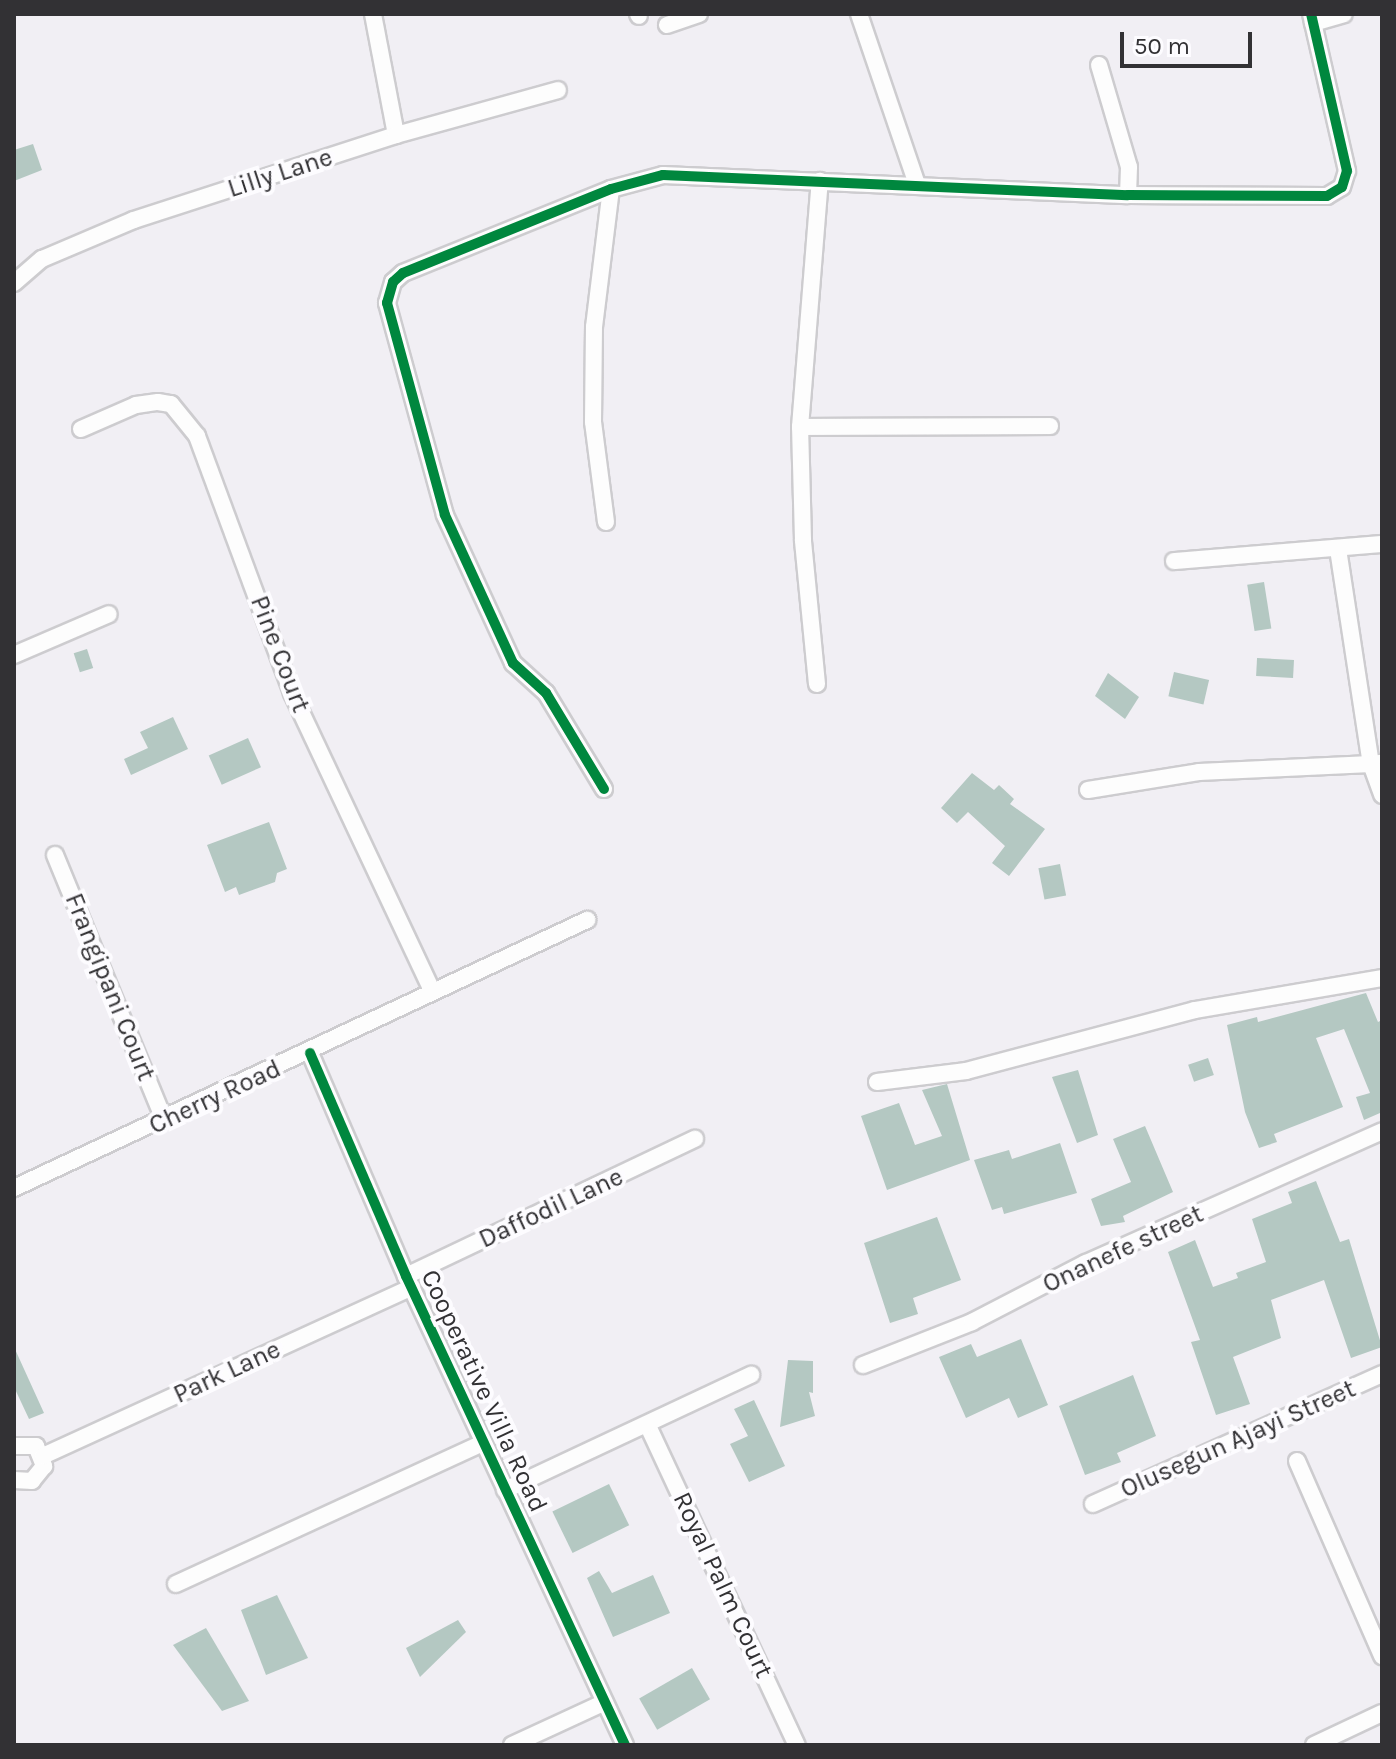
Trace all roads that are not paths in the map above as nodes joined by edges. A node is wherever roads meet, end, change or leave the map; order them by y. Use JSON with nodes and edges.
{"nodes":[{"id":1,"x":373,"y":14,"type":"edge"},
{"id":2,"x":699,"y":14,"type":"edge"},
{"id":3,"x":859,"y":14,"type":"edge"},
{"id":4,"x":1344,"y":14,"type":"edge"},
{"id":5,"x":1312,"y":18,"type":"edge"},
{"id":6,"x":667,"y":25,"type":"dead end"},
{"id":7,"x":1099,"y":65,"type":"dead end"},
{"id":8,"x":558,"y":90,"type":"dead end"},
{"id":9,"x":396,"y":135,"type":"junction"},
{"id":10,"x":820,"y":181,"type":"junction"},
{"id":11,"x":917,"y":184,"type":"junction"},
{"id":12,"x":611,"y":189,"type":"junction"},
{"id":13,"x":1128,"y":195,"type":"junction"},
{"id":14,"x":14,"y":283,"type":"edge"},
{"id":15,"x":1050,"y":426,"type":"dead end"},
{"id":16,"x":800,"y":427,"type":"junction"},
{"id":17,"x":81,"y":429,"type":"dead end"},
{"id":18,"x":606,"y":522,"type":"dead end"},
{"id":19,"x":1382,"y":544,"type":"edge"},
{"id":20,"x":1338,"y":549,"type":"junction"},
{"id":21,"x":1174,"y":561,"type":"dead end"},
{"id":22,"x":109,"y":614,"type":"dead end"},
{"id":23,"x":14,"y":655,"type":"edge"},
{"id":24,"x":817,"y":684,"type":"dead end"},
{"id":25,"x":1376,"y":764,"type":"edge"},
{"id":26,"x":604,"y":789,"type":"dead end"},
{"id":27,"x":1088,"y":790,"type":"dead end"},
{"id":28,"x":1382,"y":795,"type":"edge"},
{"id":29,"x":55,"y":855,"type":"dead end"},
{"id":30,"x":587,"y":920,"type":"dead end"},
{"id":31,"x":1382,"y":978,"type":"edge"},
{"id":32,"x":432,"y":991,"type":"junction"},
{"id":33,"x":310,"y":1053,"type":"junction"},
{"id":34,"x":877,"y":1082,"type":"dead end"},
{"id":35,"x":164,"y":1120,"type":"junction"},
{"id":36,"x":1382,"y":1131,"type":"edge"},
{"id":37,"x":695,"y":1139,"type":"dead end"},
{"id":38,"x":14,"y":1188,"type":"edge"},
{"id":39,"x":409,"y":1282,"type":"junction"},
{"id":40,"x":863,"y":1365,"type":"dead end"},
{"id":41,"x":1382,"y":1374,"type":"edge"},
{"id":42,"x":751,"y":1375,"type":"dead end"},
{"id":43,"x":648,"y":1426,"type":"junction"},
{"id":44,"x":483,"y":1443,"type":"junction"},
{"id":45,"x":14,"y":1446,"type":"edge"},
{"id":46,"x":43,"y":1456,"type":"junction"},
{"id":47,"x":1297,"y":1461,"type":"dead end"},
{"id":48,"x":14,"y":1480,"type":"edge"},
{"id":49,"x":505,"y":1490,"type":"junction"},
{"id":50,"x":1093,"y":1504,"type":"dead end"},
{"id":51,"x":176,"y":1584,"type":"dead end"},
{"id":52,"x":1382,"y":1656,"type":"edge"},
{"id":53,"x":605,"y":1702,"type":"junction"},
{"id":54,"x":1382,"y":1713,"type":"edge"},
{"id":55,"x":512,"y":1745,"type":"edge"},
{"id":56,"x":625,"y":1745,"type":"edge"},
{"id":57,"x":797,"y":1745,"type":"edge"},
{"id":58,"x":1314,"y":1745,"type":"edge"}],
"edges":[{"from":1,"to":9,"type":"street"},
{"from":2,"to":6,"type":"street"},
{"from":3,"to":11,"type":"street"},
{"from":4,"to":5,"type":"street"},
{"from":5,"to":13,"type":"street"},
{"from":7,"to":13,"type":"street"},
{"from":8,"to":9,"type":"street","name":"Lilly Lane"},
{"from":9,"to":14,"type":"street","name":"Lilly Lane"},
{"from":10,"to":11,"type":"street"},
{"from":10,"to":12,"type":"street"},
{"from":10,"to":16,"type":"street"},
{"from":11,"to":13,"type":"street"},
{"from":12,"to":18,"type":"street"},
{"from":12,"to":26,"type":"street"},
{"from":15,"to":16,"type":"street"},
{"from":16,"to":24,"type":"street"},
{"from":17,"to":32,"type":"street","name":"Pine Court"},
{"from":19,"to":20,"type":"street"},
{"from":20,"to":21,"type":"street"},
{"from":20,"to":25,"type":"street"},
{"from":22,"to":23,"type":"street"},
{"from":25,"to":27,"type":"street"},
{"from":25,"to":28,"type":"street"},
{"from":29,"to":35,"type":"street","name":"Frangipani Court"},
{"from":30,"to":32,"type":"street","name":"Cherry Road"},
{"from":31,"to":34,"type":"street"},
{"from":32,"to":33,"type":"street","name":"Cherry Road"},
{"from":33,"to":35,"type":"street","name":"Cherry Road"},
{"from":33,"to":39,"type":"street","name":"Cooperative Villa Road"},
{"from":35,"to":38,"type":"street","name":"Cherry Road"},
{"from":36,"to":40,"type":"street","name":"Onanefe street"},
{"from":37,"to":39,"type":"street","name":"Daffodil Lane"},
{"from":39,"to":44,"type":"street","name":"Cooperative Villa Road"},
{"from":39,"to":46,"type":"street","name":"Park Lane"},
{"from":41,"to":50,"type":"street","name":"Olusegun Ajayi Street"},
{"from":42,"to":43,"type":"street"},
{"from":43,"to":49,"type":"street"},
{"from":43,"to":57,"type":"street","name":"Royal Palm Court"},
{"from":44,"to":49,"type":"street","name":"Cooperative Villa Road"},
{"from":44,"to":51,"type":"street"},
{"from":45,"to":46,"type":"street"},
{"from":46,"to":48,"type":"street"},
{"from":47,"to":52,"type":"street"},
{"from":49,"to":53,"type":"street","name":"Cooperative Villa Road"},
{"from":53,"to":55,"type":"street"},
{"from":53,"to":56,"type":"street","name":"Cooperative Villa Road"},
{"from":54,"to":58,"type":"street"}]}
